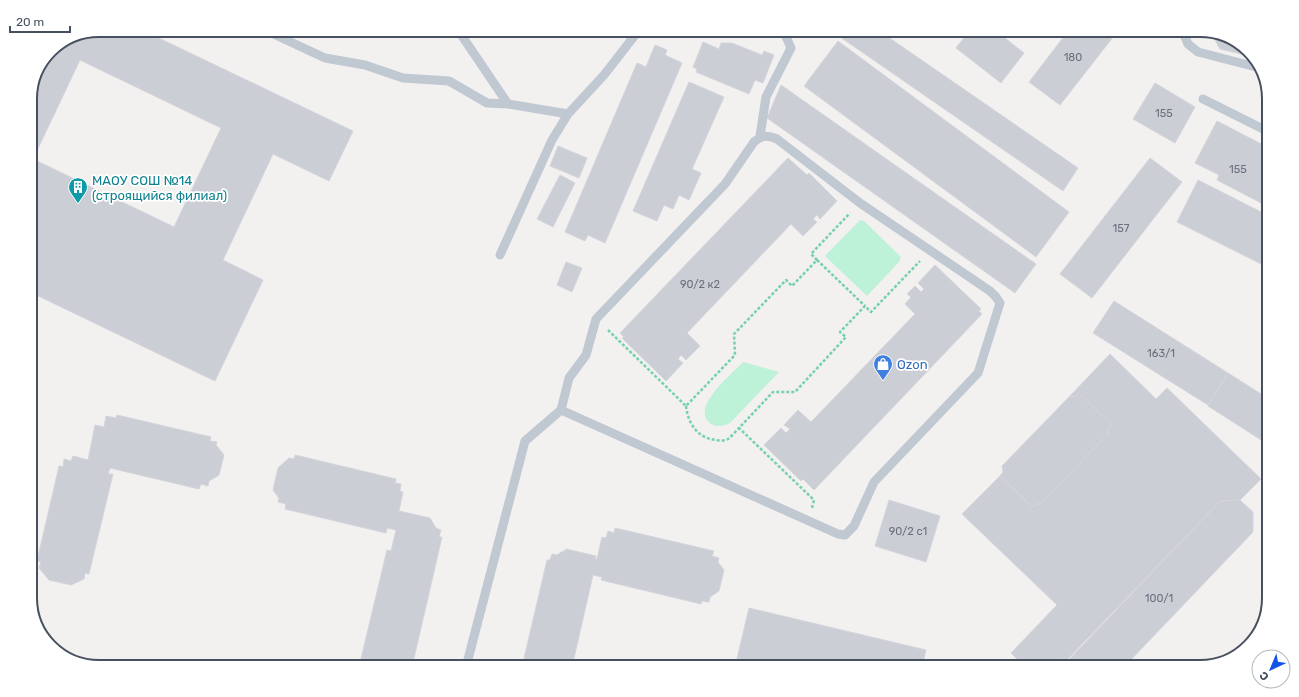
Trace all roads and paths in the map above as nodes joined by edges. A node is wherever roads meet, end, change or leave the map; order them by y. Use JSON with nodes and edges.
{"nodes":[{"id":1,"x":280,"y":37,"type":"edge"},
{"id":2,"x":463,"y":37,"type":"edge"},
{"id":3,"x":634,"y":37,"type":"edge"},
{"id":4,"x":786,"y":37,"type":"edge"},
{"id":5,"x":1185,"y":37,"type":"edge"},
{"id":6,"x":1253,"y":66,"type":"edge"},
{"id":7,"x":1203,"y":99,"type":"dead end"},
{"id":8,"x":508,"y":104,"type":"junction"},
{"id":9,"x":568,"y":114,"type":"junction"},
{"id":10,"x":1262,"y":128,"type":"edge"},
{"id":11,"x":760,"y":136,"type":"junction"},
{"id":12,"x":860,"y":203,"type":"junction"},
{"id":13,"x":930,"y":250,"type":"junction"},
{"id":14,"x":500,"y":255,"type":"dead end"},
{"id":15,"x":817,"y":260,"type":"junction"},
{"id":16,"x":865,"y":306,"type":"junction"},
{"id":17,"x":596,"y":319,"type":"junction"},
{"id":18,"x":686,"y":406,"type":"junction"},
{"id":19,"x":561,"y":410,"type":"junction"},
{"id":20,"x":739,"y":428,"type":"junction"},
{"id":21,"x":809,"y":520,"type":"junction"},
{"id":22,"x":468,"y":660,"type":"edge"}],
"edges":[{"from":1,"to":8,"type":"lane"},
{"from":2,"to":8,"type":"lane"},
{"from":3,"to":9,"type":"lane"},
{"from":4,"to":11,"type":"lane"},
{"from":5,"to":6,"type":"lane"},
{"from":7,"to":10,"type":"lane"},
{"from":8,"to":9,"type":"lane"},
{"from":9,"to":14,"type":"lane"},
{"from":11,"to":12,"type":"lane"},
{"from":11,"to":17,"type":"lane"},
{"from":12,"to":13,"type":"lane"},
{"from":12,"to":15,"type":"path"},
{"from":13,"to":16,"type":"path"},
{"from":13,"to":21,"type":"lane"},
{"from":15,"to":16,"type":"path"},
{"from":15,"to":18,"type":"path"},
{"from":16,"to":20,"type":"path"},
{"from":17,"to":18,"type":"path"},
{"from":17,"to":19,"type":"lane"},
{"from":18,"to":20,"type":"path"},
{"from":19,"to":21,"type":"lane"},
{"from":19,"to":22,"type":"lane"},
{"from":20,"to":21,"type":"path"}]}
